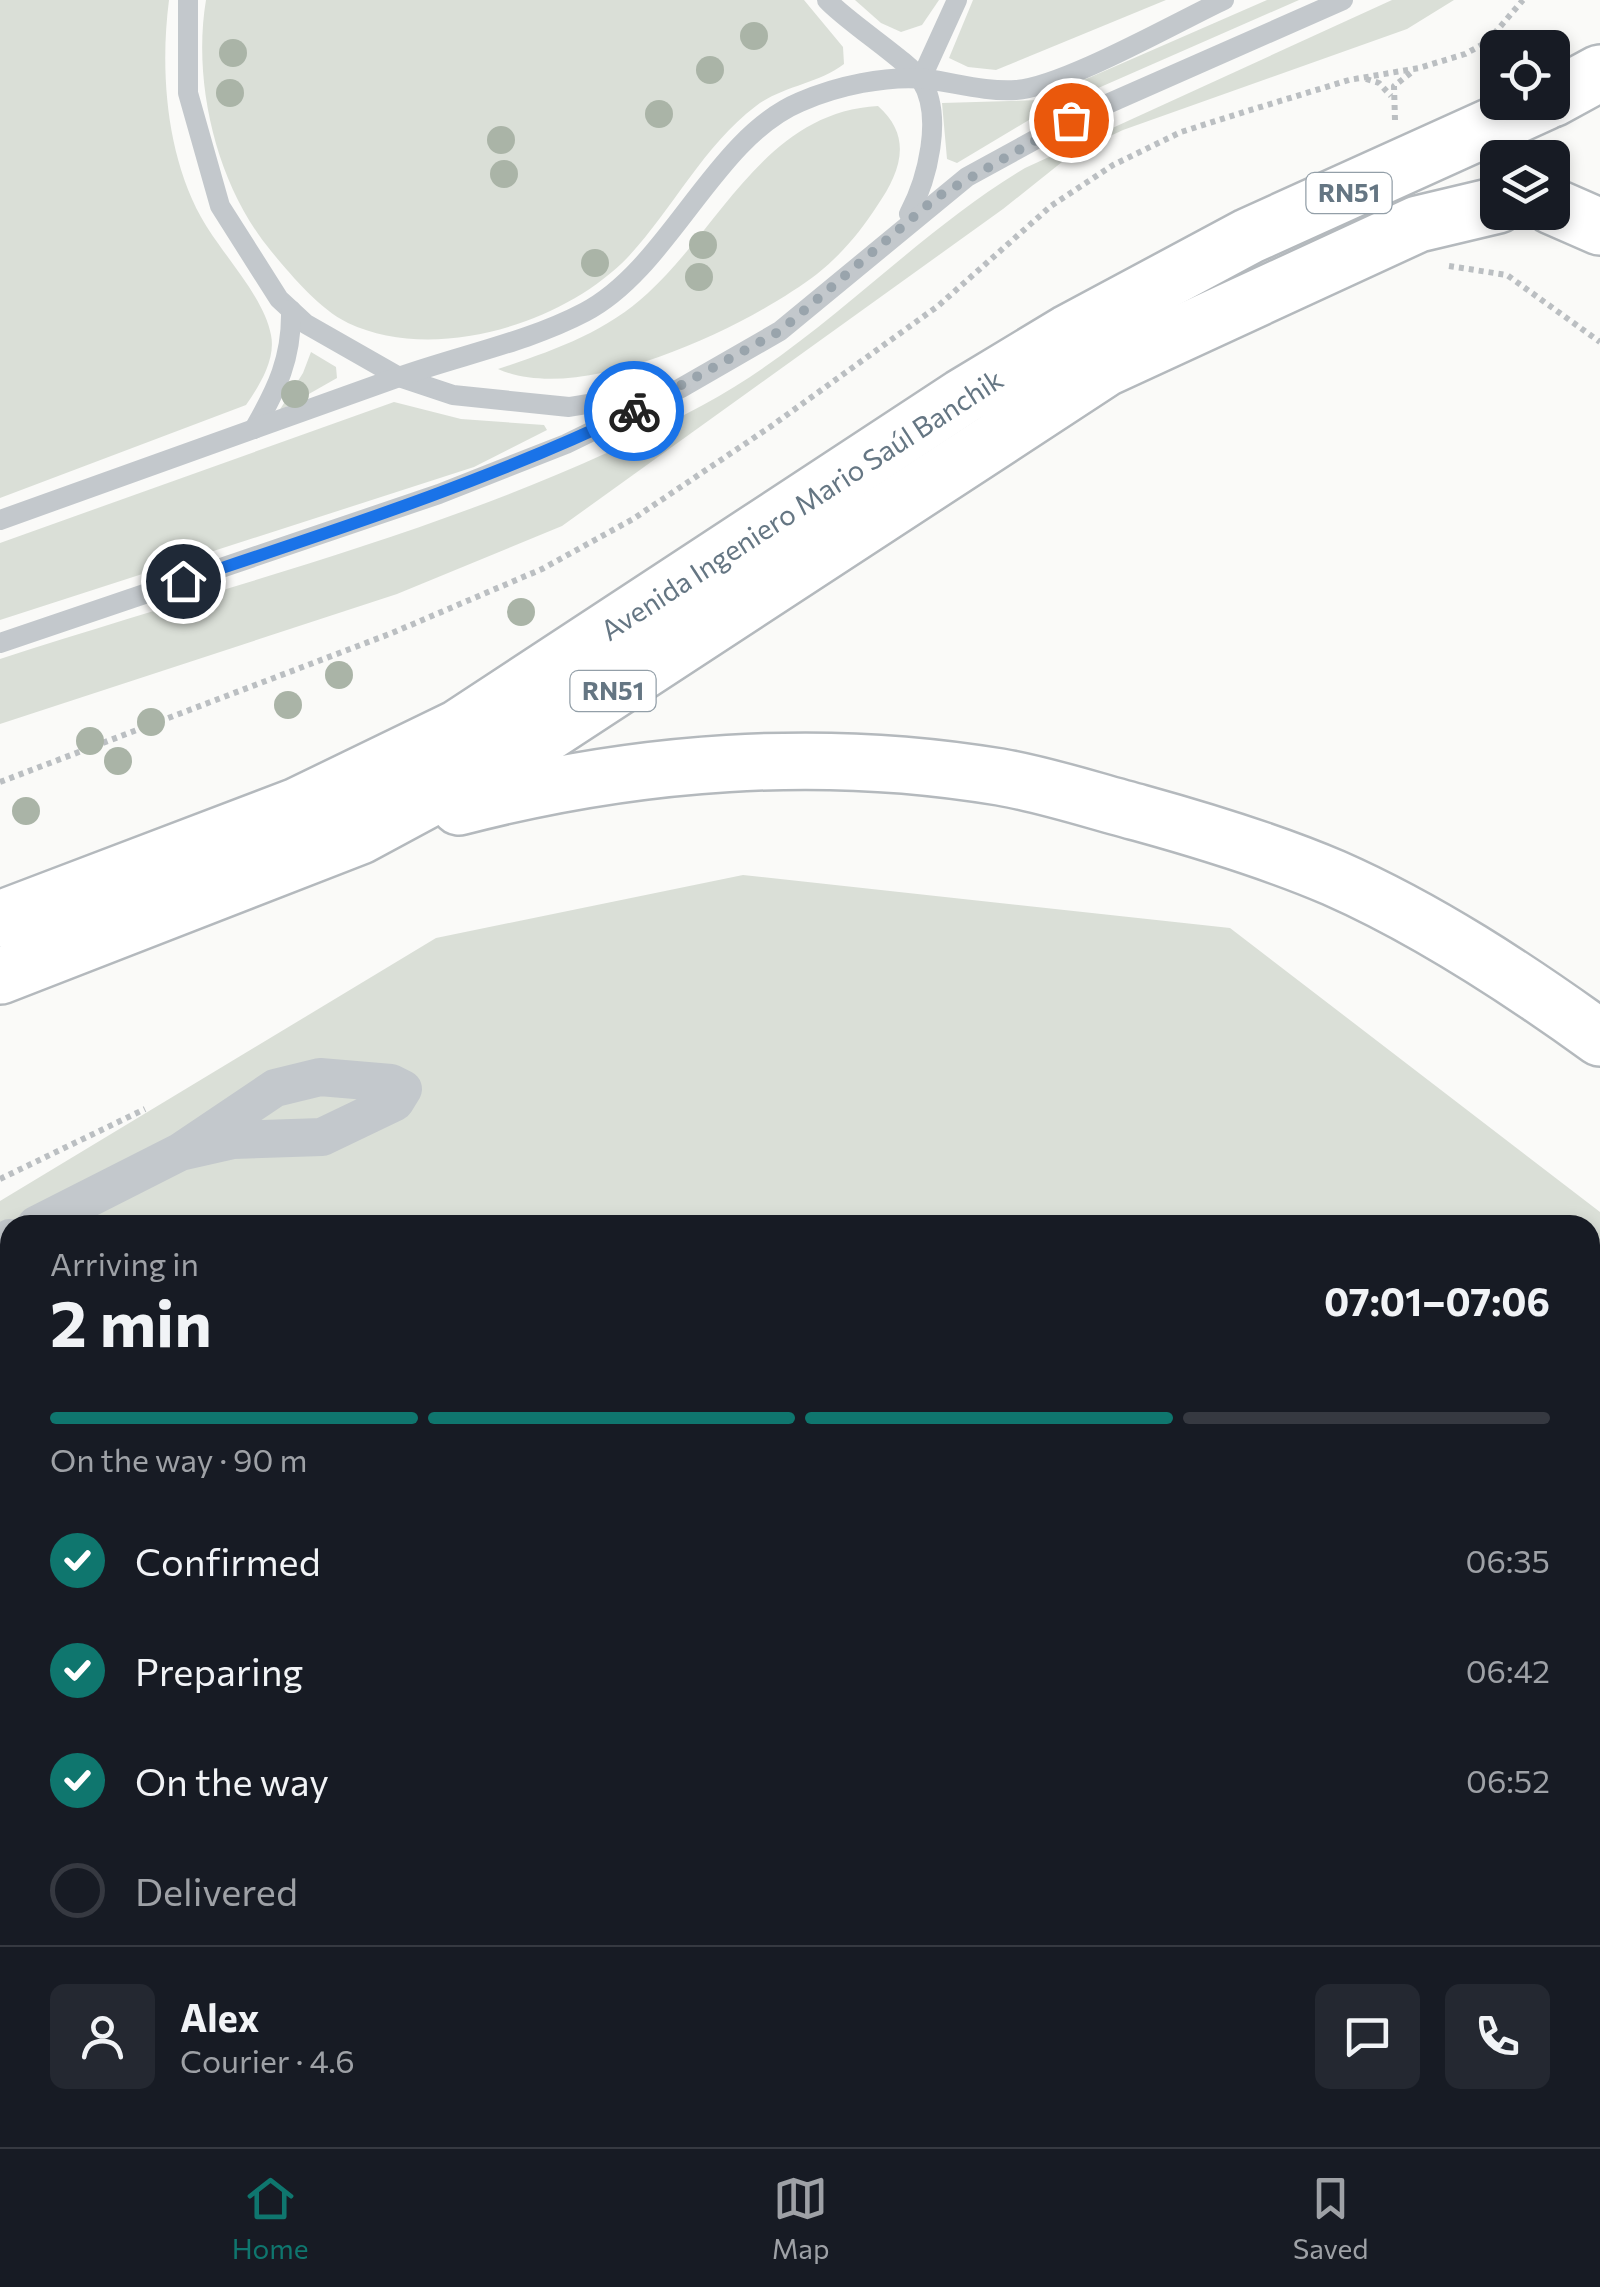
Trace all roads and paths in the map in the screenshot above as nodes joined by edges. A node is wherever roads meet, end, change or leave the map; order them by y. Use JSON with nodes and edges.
{"nodes":[{"id":1,"x":188,"y":0,"type":"edge"},
{"id":2,"x":827,"y":0,"type":"edge"},
{"id":3,"x":957,"y":0,"type":"edge"},
{"id":4,"x":1224,"y":0,"type":"edge"},
{"id":5,"x":1343,"y":0,"type":"edge"},
{"id":6,"x":1524,"y":0,"type":"edge"},
{"id":7,"x":1600,"y":73,"type":"edge"},
{"id":8,"x":921,"y":78,"type":"junction"},
{"id":9,"x":1362,"y":78,"type":"junction"},
{"id":10,"x":1570,"y":89,"type":"edge"},
{"id":11,"x":1392,"y":97,"type":"dead end"},
{"id":12,"x":1506,"y":120,"type":"edge"},
{"id":13,"x":1480,"y":209,"type":"edge"},
{"id":14,"x":1570,"y":214,"type":"edge"},
{"id":15,"x":1600,"y":227,"type":"edge"},
{"id":16,"x":900,"y":229,"type":"junction"},
{"id":17,"x":1436,"y":268,"type":"dead end"},
{"id":18,"x":291,"y":310,"type":"junction"},
{"id":19,"x":1600,"y":342,"type":"edge"},
{"id":20,"x":399,"y":377,"type":"junction"},
{"id":21,"x":681,"y":388,"type":"junction"},
{"id":22,"x":254,"y":429,"type":"junction"},
{"id":23,"x":0,"y":520,"type":"edge"},
{"id":24,"x":0,"y":643,"type":"edge"},
{"id":25,"x":0,"y":782,"type":"edge"},
{"id":26,"x":360,"y":836,"type":"junction"},
{"id":27,"x":0,"y":919,"type":"edge"},
{"id":28,"x":0,"y":976,"type":"edge"},
{"id":29,"x":1600,"y":1038,"type":"edge"},
{"id":30,"x":145,"y":1110,"type":"dead end"},
{"id":31,"x":180,"y":1152,"type":"junction"},
{"id":32,"x":0,"y":1180,"type":"edge"},
{"id":33,"x":56,"y":1215,"type":"edge"}],
"edges":[{"from":1,"to":18,"type":"lane"},
{"from":2,"to":8,"type":"lane"},
{"from":3,"to":8,"type":"lane"},
{"from":4,"to":8,"type":"lane"},
{"from":5,"to":16,"type":"lane"},
{"from":6,"to":9,"type":"path"},
{"from":7,"to":10,"type":"highway"},
{"from":8,"to":16,"type":"lane"},
{"from":8,"to":20,"type":"lane"},
{"from":9,"to":11,"type":"path"},
{"from":9,"to":25,"type":"path"},
{"from":12,"to":27,"type":"highway","name":"Avenida Ingeniero Mario Saúl Banchik","number":"RN51"},
{"from":13,"to":26,"type":"highway","name":"Avenida Ingeniero Mario Saúl Banchik","number":"RN51"},
{"from":14,"to":15,"type":"highway"},
{"from":16,"to":21,"type":"lane"},
{"from":17,"to":19,"type":"path"},
{"from":18,"to":20,"type":"lane"},
{"from":18,"to":22,"type":"lane"},
{"from":20,"to":21,"type":"lane"},
{"from":20,"to":22,"type":"lane"},
{"from":21,"to":24,"type":"lane"},
{"from":22,"to":23,"type":"lane"},
{"from":26,"to":28,"type":"highway","name":"Avenida Ingeniero Mario Saúl Banchik","number":"RN51"},
{"from":26,"to":29,"type":"highway"},
{"from":30,"to":32,"type":"path"},
{"from":31,"to":31,"type":"street"},
{"from":31,"to":33,"type":"street"}]}
